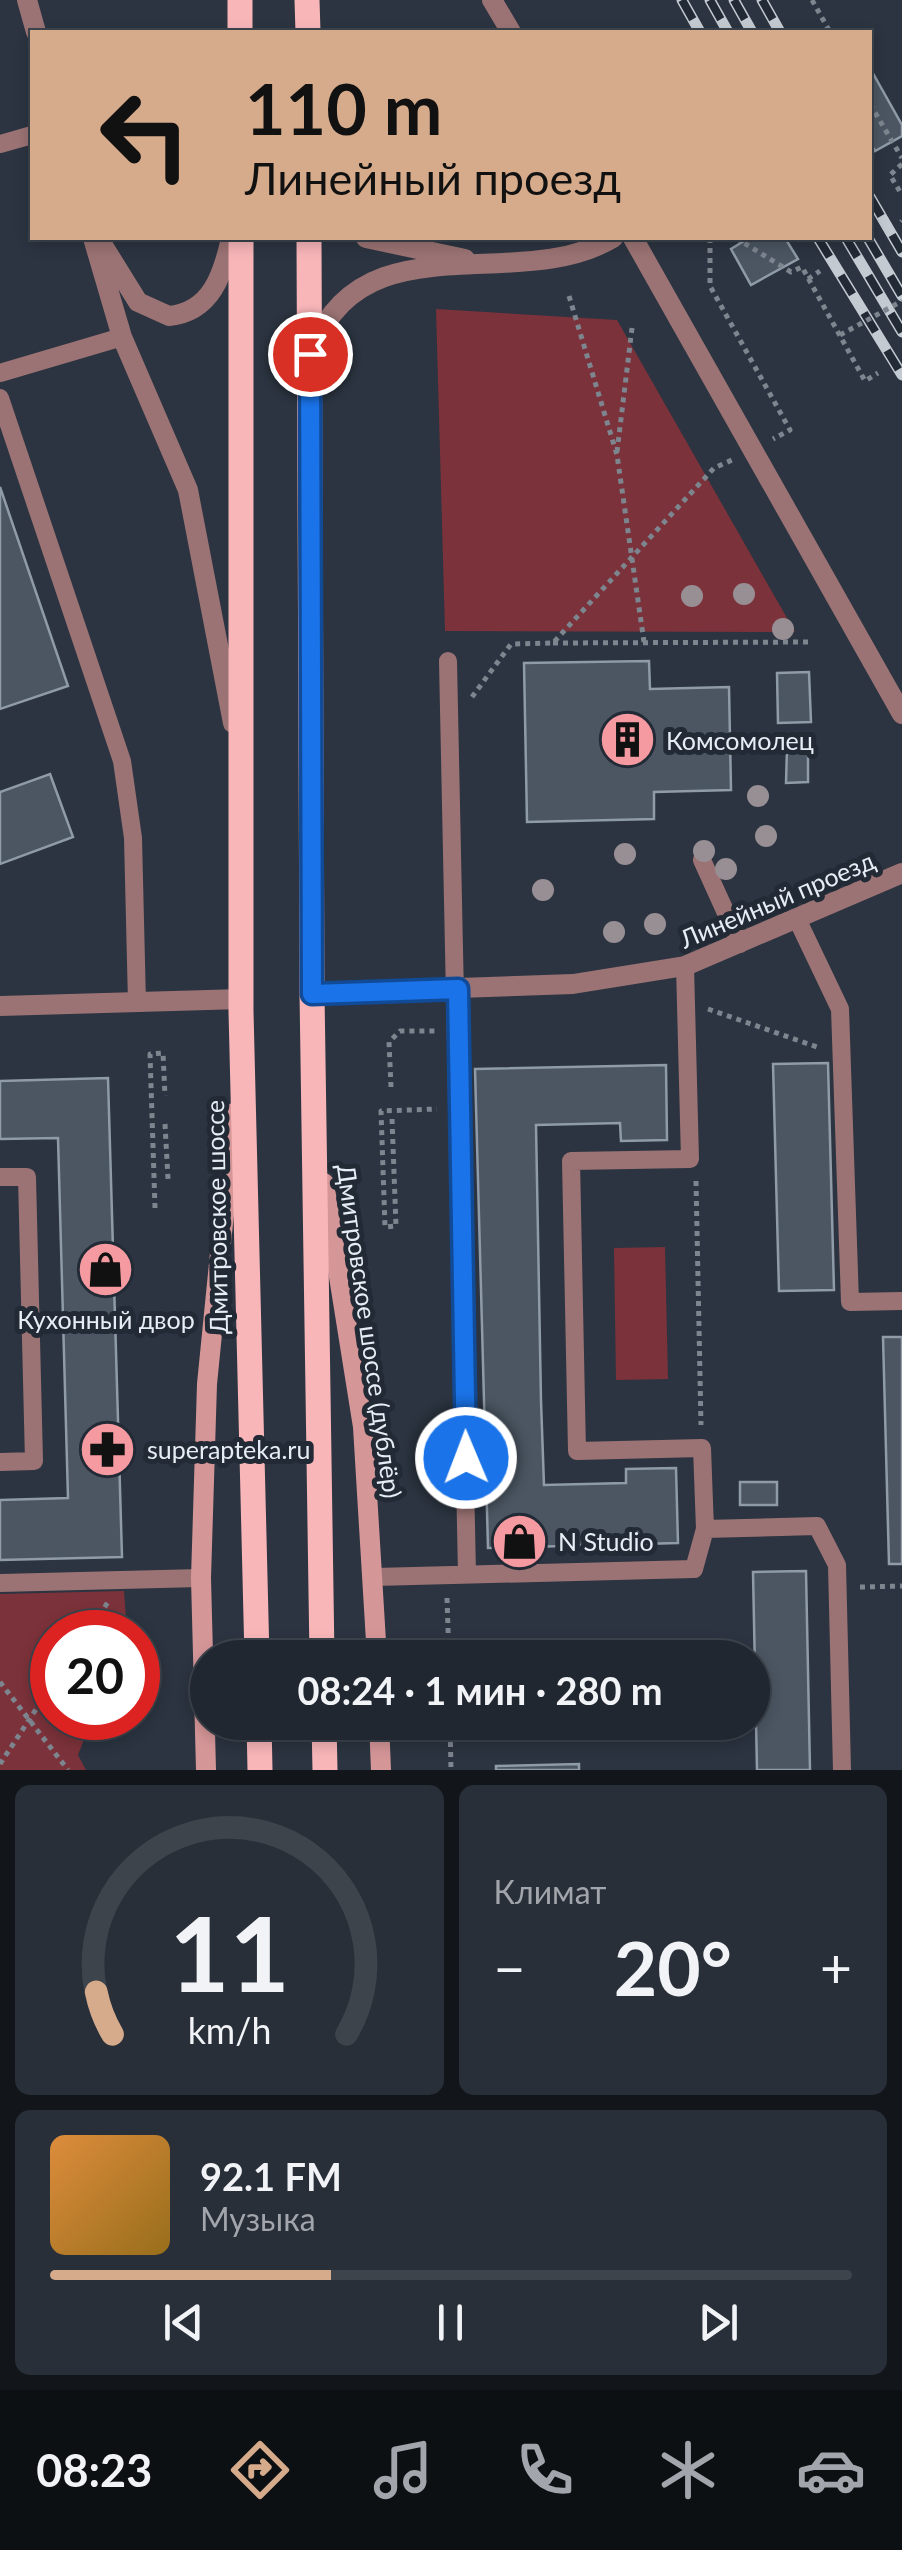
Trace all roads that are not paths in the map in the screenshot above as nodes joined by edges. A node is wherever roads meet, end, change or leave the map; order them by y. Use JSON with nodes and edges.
{"nodes":[{"id":1,"x":27,"y":0,"type":"edge"},
{"id":2,"x":240,"y":0,"type":"edge"},
{"id":3,"x":492,"y":0,"type":"edge"},
{"id":4,"x":308,"y":1,"type":"edge"},
{"id":5,"x":35,"y":30,"type":"edge"},
{"id":6,"x":240,"y":30,"type":"edge"},
{"id":7,"x":308,"y":30,"type":"edge"},
{"id":8,"x":511,"y":30,"type":"edge"},
{"id":9,"x":30,"y":136,"type":"edge"},
{"id":10,"x":0,"y":144,"type":"edge"},
{"id":11,"x":97,"y":240,"type":"edge"},
{"id":12,"x":97,"y":240,"type":"edge"},
{"id":13,"x":230,"y":240,"type":"edge"},
{"id":14,"x":241,"y":240,"type":"edge"},
{"id":15,"x":309,"y":240,"type":"edge"},
{"id":16,"x":376,"y":240,"type":"edge"},
{"id":17,"x":607,"y":240,"type":"edge"},
{"id":18,"x":634,"y":240,"type":"edge"},
{"id":19,"x":482,"y":262,"type":"junction"},
{"id":20,"x":122,"y":336,"type":"junction"},
{"id":21,"x":310,"y":354,"type":"junction"},
{"id":22,"x":0,"y":373,"type":"edge"},
{"id":23,"x":0,"y":398,"type":"edge"},
{"id":24,"x":448,"y":662,"type":"dead end"},
{"id":25,"x":902,"y":714,"type":"edge"},
{"id":26,"x":243,"y":776,"type":"junction"},
{"id":27,"x":702,"y":860,"type":"dead end"},
{"id":28,"x":902,"y":873,"type":"edge"},
{"id":29,"x":798,"y":921,"type":"junction"},
{"id":30,"x":740,"y":944,"type":"junction"},
{"id":31,"x":684,"y":966,"type":"junction"},
{"id":32,"x":458,"y":989,"type":"junction"},
{"id":33,"x":312,"y":994,"type":"junction"},
{"id":34,"x":137,"y":1003,"type":"junction"},
{"id":35,"x":242,"y":1005,"type":"junction"},
{"id":36,"x":0,"y":1006,"type":"edge"},
{"id":37,"x":316,"y":1132,"type":"junction"},
{"id":38,"x":0,"y":1177,"type":"edge"},
{"id":39,"x":902,"y":1301,"type":"edge"},
{"id":40,"x":0,"y":1462,"type":"edge"},
{"id":41,"x":705,"y":1529,"type":"junction"},
{"id":42,"x":468,"y":1574,"type":"junction"},
{"id":43,"x":375,"y":1576,"type":"junction"},
{"id":44,"x":201,"y":1578,"type":"junction"},
{"id":45,"x":0,"y":1583,"type":"edge"},
{"id":46,"x":257,"y":1640,"type":"edge"},
{"id":47,"x":322,"y":1640,"type":"edge"},
{"id":48,"x":377,"y":1640,"type":"edge"},
{"id":49,"x":259,"y":1740,"type":"edge"},
{"id":50,"x":324,"y":1740,"type":"edge"},
{"id":51,"x":380,"y":1740,"type":"edge"},
{"id":52,"x":206,"y":1770,"type":"edge"},
{"id":53,"x":260,"y":1770,"type":"edge"},
{"id":54,"x":325,"y":1770,"type":"edge"},
{"id":55,"x":381,"y":1770,"type":"edge"},
{"id":56,"x":842,"y":1770,"type":"edge"}],
"edges":[{"from":1,"to":5,"type":"street"},
{"from":2,"to":6,"type":"main road"},
{"from":3,"to":8,"type":"street"},
{"from":4,"to":7,"type":"main road"},
{"from":9,"to":10,"type":"lane"},
{"from":11,"to":13,"type":"street"},
{"from":12,"to":20,"type":"street"},
{"from":14,"to":26,"type":"main road","name":"Дмитровское шоссе"},
{"from":15,"to":21,"type":"main road"},
{"from":16,"to":19,"type":"street"},
{"from":17,"to":19,"type":"street"},
{"from":18,"to":25,"type":"street"},
{"from":19,"to":21,"type":"street"},
{"from":20,"to":22,"type":"lane"},
{"from":20,"to":26,"type":"street"},
{"from":21,"to":33,"type":"main road"},
{"from":23,"to":34,"type":"lane"},
{"from":24,"to":32,"type":"lane"},
{"from":26,"to":35,"type":"main road","name":"Дмитровское шоссе"},
{"from":27,"to":30,"type":"lane"},
{"from":28,"to":29,"type":"street","name":"Линейный проезд"},
{"from":29,"to":30,"type":"street","name":"Линейный проезд"},
{"from":29,"to":39,"type":"lane"},
{"from":30,"to":31,"type":"street","name":"Линейный проезд"},
{"from":31,"to":32,"type":"street","name":"Линейный проезд"},
{"from":31,"to":41,"type":"lane"},
{"from":32,"to":33,"type":"street","name":"Линейный проезд"},
{"from":32,"to":42,"type":"lane"},
{"from":33,"to":37,"type":"main road"},
{"from":34,"to":35,"type":"street"},
{"from":34,"to":36,"type":"street"},
{"from":35,"to":44,"type":"main road"},
{"from":35,"to":46,"type":"main road","name":"Дмитровское шоссе"},
{"from":37,"to":43,"type":"main road","name":"Дмитровское шоссе (дублёр)"},
{"from":37,"to":47,"type":"main road"},
{"from":38,"to":40,"type":"lane"},
{"from":41,"to":42,"type":"lane"},
{"from":41,"to":56,"type":"lane"},
{"from":42,"to":43,"type":"lane"},
{"from":43,"to":48,"type":"main road","name":"Дмитровское шоссе (дублёр)"},
{"from":44,"to":45,"type":"lane"},
{"from":44,"to":52,"type":"main road"},
{"from":49,"to":53,"type":"main road"},
{"from":50,"to":54,"type":"main road"},
{"from":51,"to":55,"type":"main road"}]}
